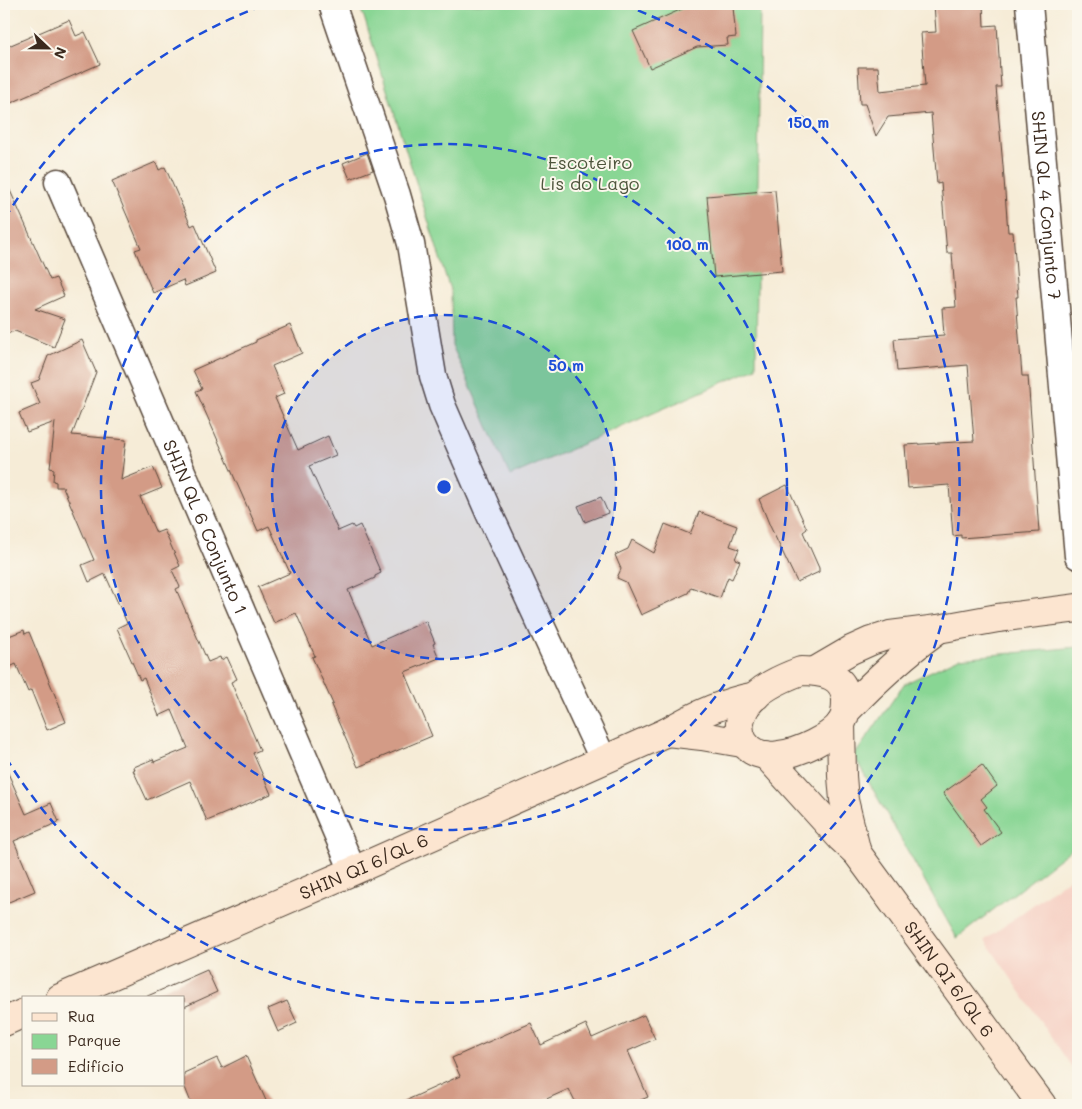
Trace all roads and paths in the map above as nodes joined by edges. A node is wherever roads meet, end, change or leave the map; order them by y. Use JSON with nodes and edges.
{"nodes":[{"id":1,"x":332,"y":4,"type":"edge"},
{"id":2,"x":1029,"y":4,"type":"edge"},
{"id":3,"x":58,"y":182,"type":"dead end"},
{"id":4,"x":1078,"y":556,"type":"edge"},
{"id":5,"x":1078,"y":608,"type":"edge"},
{"id":6,"x":938,"y":630,"type":"junction"},
{"id":7,"x":815,"y":671,"type":"junction"},
{"id":8,"x":756,"y":696,"type":"junction"},
{"id":9,"x":844,"y":717,"type":"junction"},
{"id":10,"x":666,"y":732,"type":"junction"},
{"id":11,"x":742,"y":743,"type":"junction"},
{"id":12,"x":766,"y":756,"type":"junction"},
{"id":13,"x":603,"y":759,"type":"junction"},
{"id":14,"x":857,"y":853,"type":"junction"},
{"id":15,"x":353,"y":871,"type":"junction"},
{"id":16,"x":65,"y":996,"type":"edge"},
{"id":17,"x":22,"y":1014,"type":"edge"},
{"id":18,"x":4,"y":1022,"type":"edge"},
{"id":19,"x":1042,"y":1105,"type":"edge"}],
"edges":[{"from":1,"to":13,"type":"street"},
{"from":2,"to":4,"type":"street","name":"SHIN QL 4 Conjunto 7"},
{"from":3,"to":15,"type":"street","name":"SHIN QL 6 Conjunto 1"},
{"from":5,"to":6,"type":"street"},
{"from":6,"to":7,"type":"street"},
{"from":6,"to":9,"type":"street"},
{"from":7,"to":8,"type":"street"},
{"from":7,"to":9,"type":"street"},
{"from":8,"to":10,"type":"street","name":"SHIN QI 6/QL 6"},
{"from":8,"to":11,"type":"street"},
{"from":9,"to":12,"type":"street"},
{"from":9,"to":14,"type":"street","name":"SHIN QI 6/QL 6"},
{"from":10,"to":11,"type":"street","name":"SHIN QI 6/QL 6"},
{"from":10,"to":13,"type":"street","name":"SHIN QI 6/QL 6"},
{"from":11,"to":12,"type":"street"},
{"from":12,"to":14,"type":"street","name":"SHIN QI 6/QL 6"},
{"from":13,"to":15,"type":"street","name":"SHIN QI 6/QL 6"},
{"from":14,"to":19,"type":"street","name":"SHIN QI 6/QL 6"},
{"from":15,"to":16,"type":"street","name":"SHIN QI 6/QL 6"},
{"from":17,"to":18,"type":"street"}]}
